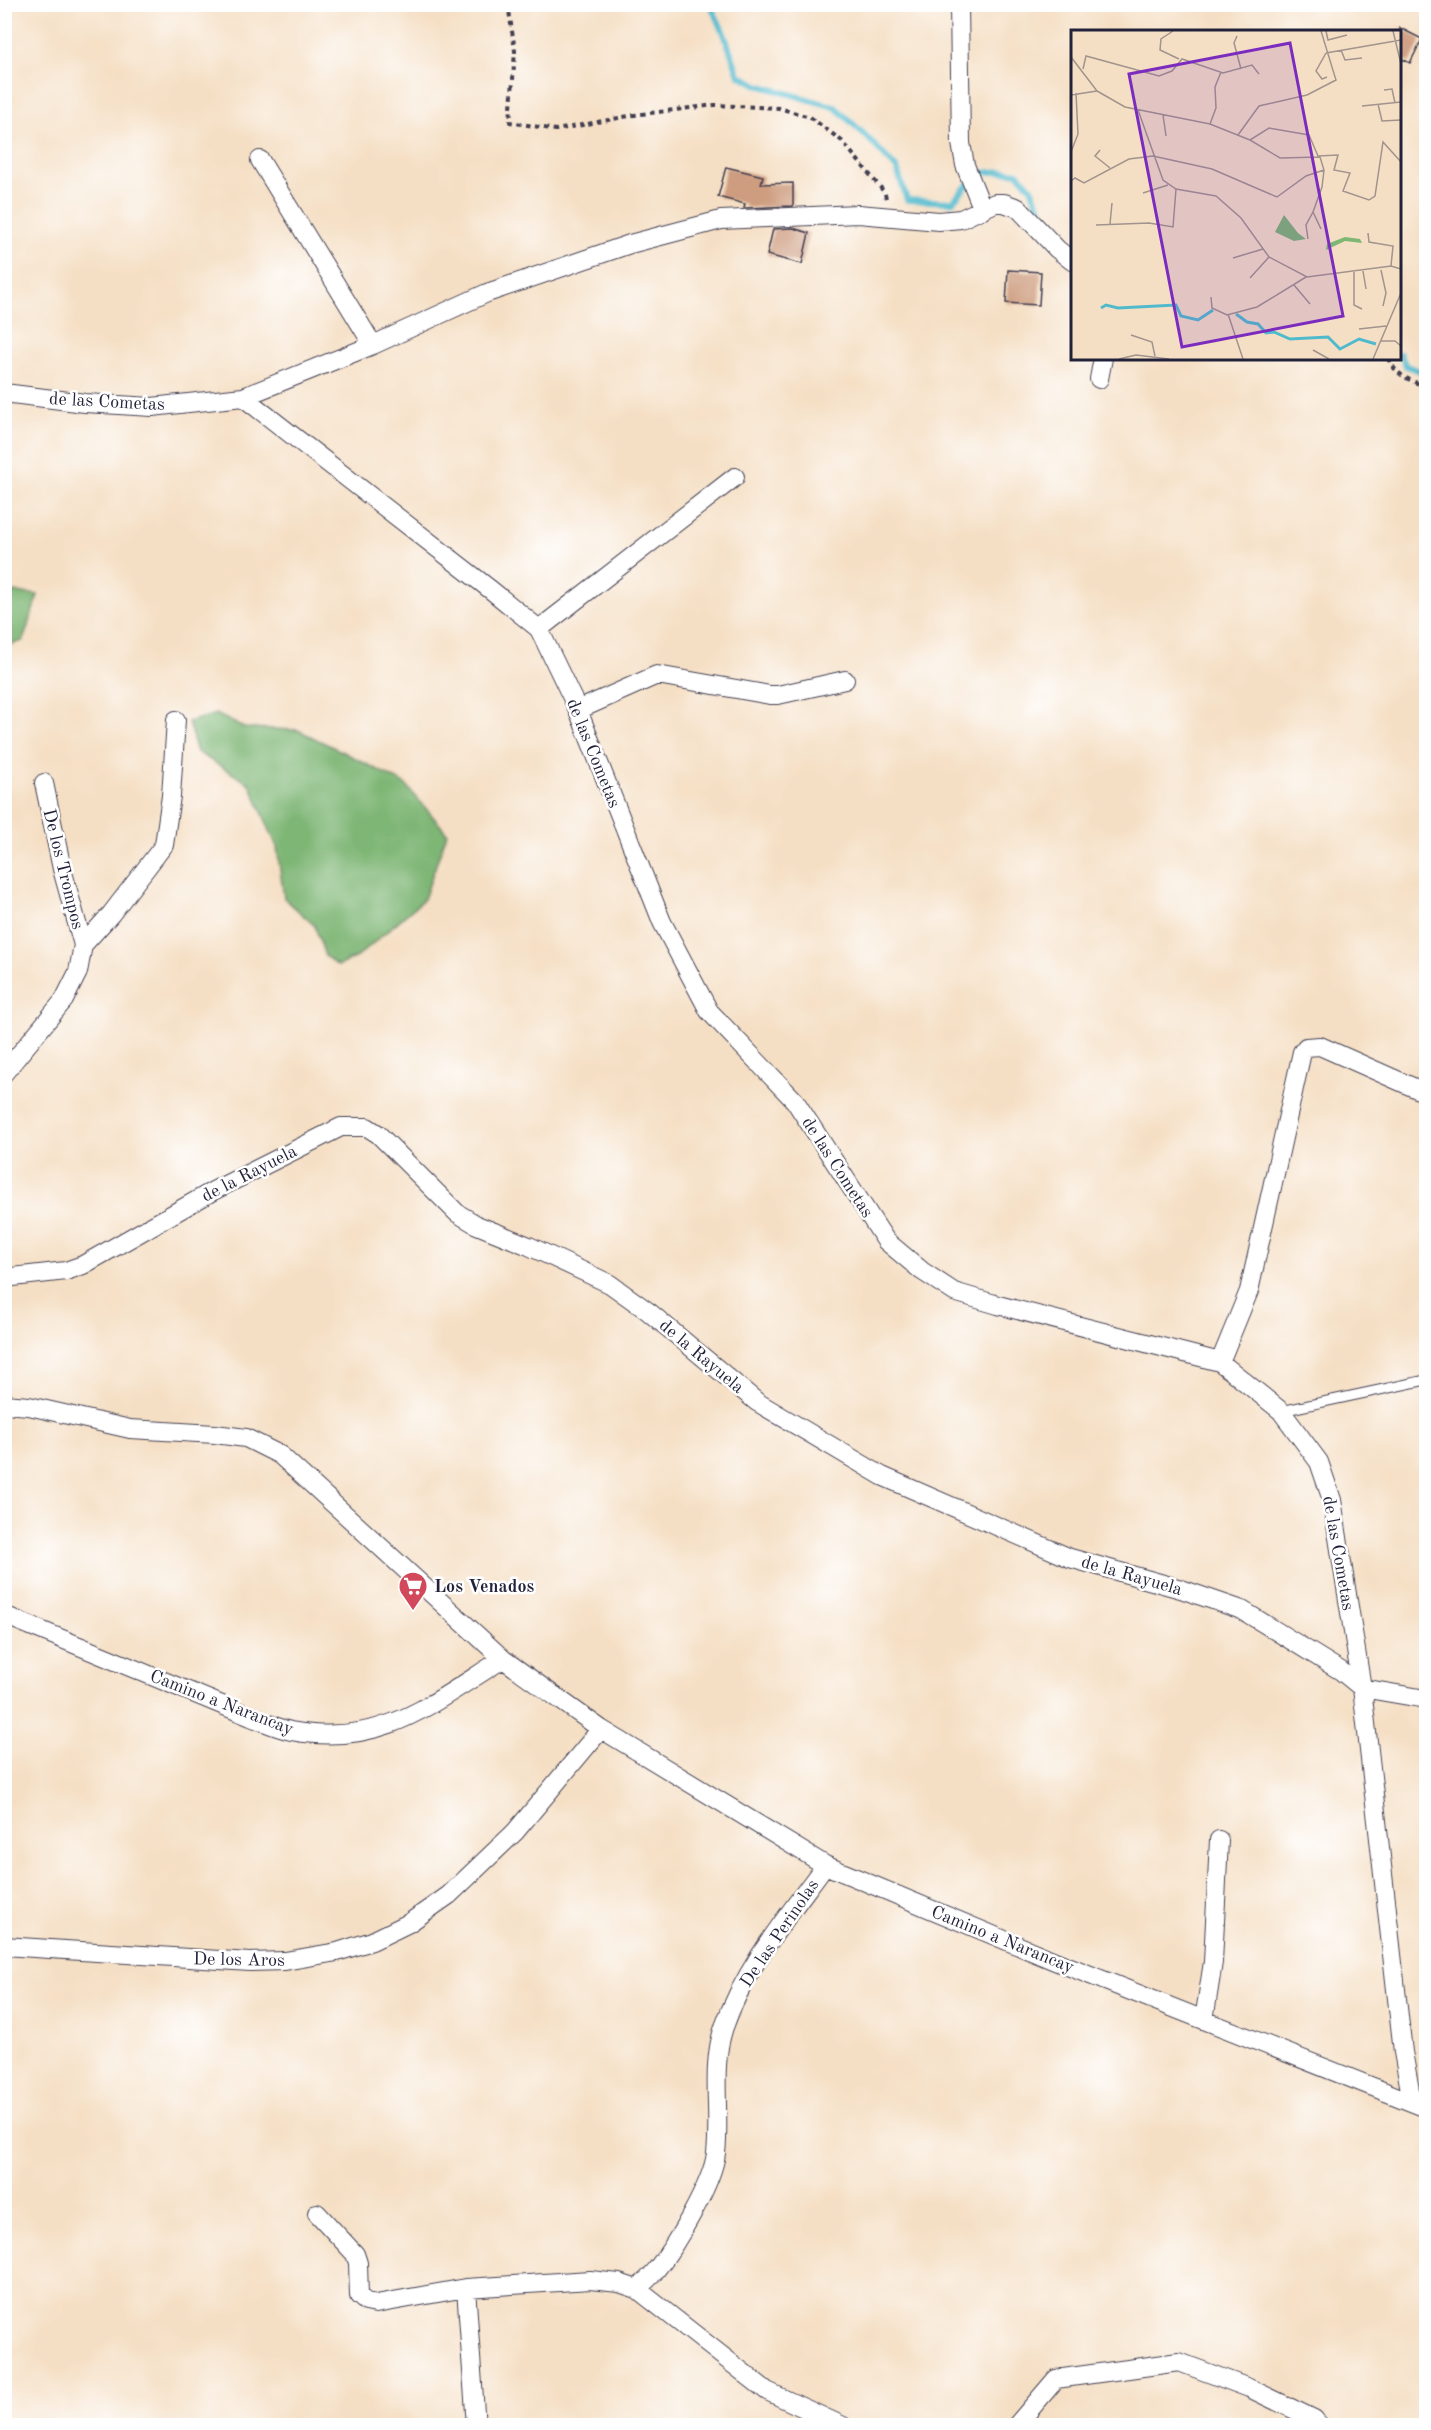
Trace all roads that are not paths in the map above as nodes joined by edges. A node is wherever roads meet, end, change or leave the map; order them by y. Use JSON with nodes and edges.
{"nodes":[{"id":1,"x":959,"y":4,"type":"edge"},
{"id":2,"x":260,"y":160,"type":"dead end"},
{"id":3,"x":983,"y":210,"type":"junction"},
{"id":4,"x":1071,"y":260,"type":"edge"},
{"id":5,"x":373,"y":345,"type":"junction"},
{"id":6,"x":1103,"y":360,"type":"edge"},
{"id":7,"x":1099,"y":379,"type":"dead end"},
{"id":8,"x":4,"y":393,"type":"edge"},
{"id":9,"x":243,"y":397,"type":"junction"},
{"id":10,"x":735,"y":477,"type":"dead end"},
{"id":11,"x":539,"y":629,"type":"junction"},
{"id":12,"x":845,"y":680,"type":"dead end"},
{"id":13,"x":578,"y":710,"type":"junction"},
{"id":14,"x":176,"y":720,"type":"dead end"},
{"id":15,"x":44,"y":783,"type":"dead end"},
{"id":16,"x":83,"y":945,"type":"junction"},
{"id":17,"x":4,"y":1073,"type":"edge"},
{"id":18,"x":1426,"y":1093,"type":"edge"},
{"id":19,"x":4,"y":1278,"type":"edge"},
{"id":20,"x":1220,"y":1362,"type":"junction"},
{"id":21,"x":1426,"y":1380,"type":"edge"},
{"id":22,"x":4,"y":1404,"type":"edge"},
{"id":23,"x":1281,"y":1411,"type":"junction"},
{"id":24,"x":4,"y":1615,"type":"edge"},
{"id":25,"x":503,"y":1659,"type":"junction"},
{"id":26,"x":1362,"y":1688,"type":"junction"},
{"id":27,"x":1426,"y":1699,"type":"edge"},
{"id":28,"x":601,"y":1729,"type":"junction"},
{"id":29,"x":1220,"y":1840,"type":"dead end"},
{"id":30,"x":825,"y":1865,"type":"junction"},
{"id":31,"x":4,"y":1946,"type":"edge"},
{"id":32,"x":1204,"y":2020,"type":"junction"},
{"id":33,"x":1419,"y":2105,"type":"edge"},
{"id":34,"x":317,"y":2213,"type":"dead end"},
{"id":35,"x":466,"y":2288,"type":"junction"},
{"id":36,"x":637,"y":2289,"type":"junction"},
{"id":37,"x":477,"y":2426,"type":"edge"},
{"id":38,"x":843,"y":2426,"type":"edge"},
{"id":39,"x":1016,"y":2426,"type":"edge"},
{"id":40,"x":1320,"y":2426,"type":"edge"}],
"edges":[{"from":1,"to":3,"type":"street"},
{"from":2,"to":5,"type":"street"},
{"from":3,"to":4,"type":"street"},
{"from":3,"to":5,"type":"street"},
{"from":5,"to":9,"type":"street"},
{"from":6,"to":7,"type":"street"},
{"from":8,"to":9,"type":"street","name":"de las Cometas"},
{"from":9,"to":11,"type":"street","name":"de las Cometas"},
{"from":10,"to":11,"type":"street"},
{"from":11,"to":13,"type":"street","name":"de las Cometas"},
{"from":12,"to":13,"type":"street"},
{"from":13,"to":20,"type":"street","name":"de las Cometas"},
{"from":14,"to":16,"type":"street"},
{"from":15,"to":16,"type":"street","name":"De los Trompos"},
{"from":16,"to":17,"type":"street","name":"De los Trompos"},
{"from":18,"to":20,"type":"street"},
{"from":19,"to":26,"type":"street","name":"de la Rayuela"},
{"from":20,"to":23,"type":"street","name":"de las Cometas"},
{"from":21,"to":23,"type":"lane"},
{"from":22,"to":25,"type":"street","name":"Camino a Narancay"},
{"from":23,"to":26,"type":"street","name":"de las Cometas"},
{"from":24,"to":25,"type":"street","name":"Camino a Narancay"},
{"from":25,"to":28,"type":"street","name":"Camino a Narancay"},
{"from":26,"to":27,"type":"street","name":"de la Rayuela"},
{"from":26,"to":33,"type":"street","name":"de las Cometas"},
{"from":28,"to":30,"type":"street","name":"Camino a Narancay"},
{"from":28,"to":31,"type":"street","name":"De los Aros"},
{"from":29,"to":32,"type":"street"},
{"from":30,"to":32,"type":"street","name":"Camino a Narancay"},
{"from":30,"to":36,"type":"street","name":"De las Perinolas"},
{"from":32,"to":33,"type":"street","name":"Camino a Narancay"},
{"from":34,"to":35,"type":"street"},
{"from":35,"to":36,"type":"street"},
{"from":35,"to":37,"type":"street"},
{"from":36,"to":38,"type":"street"},
{"from":39,"to":40,"type":"street"}]}
